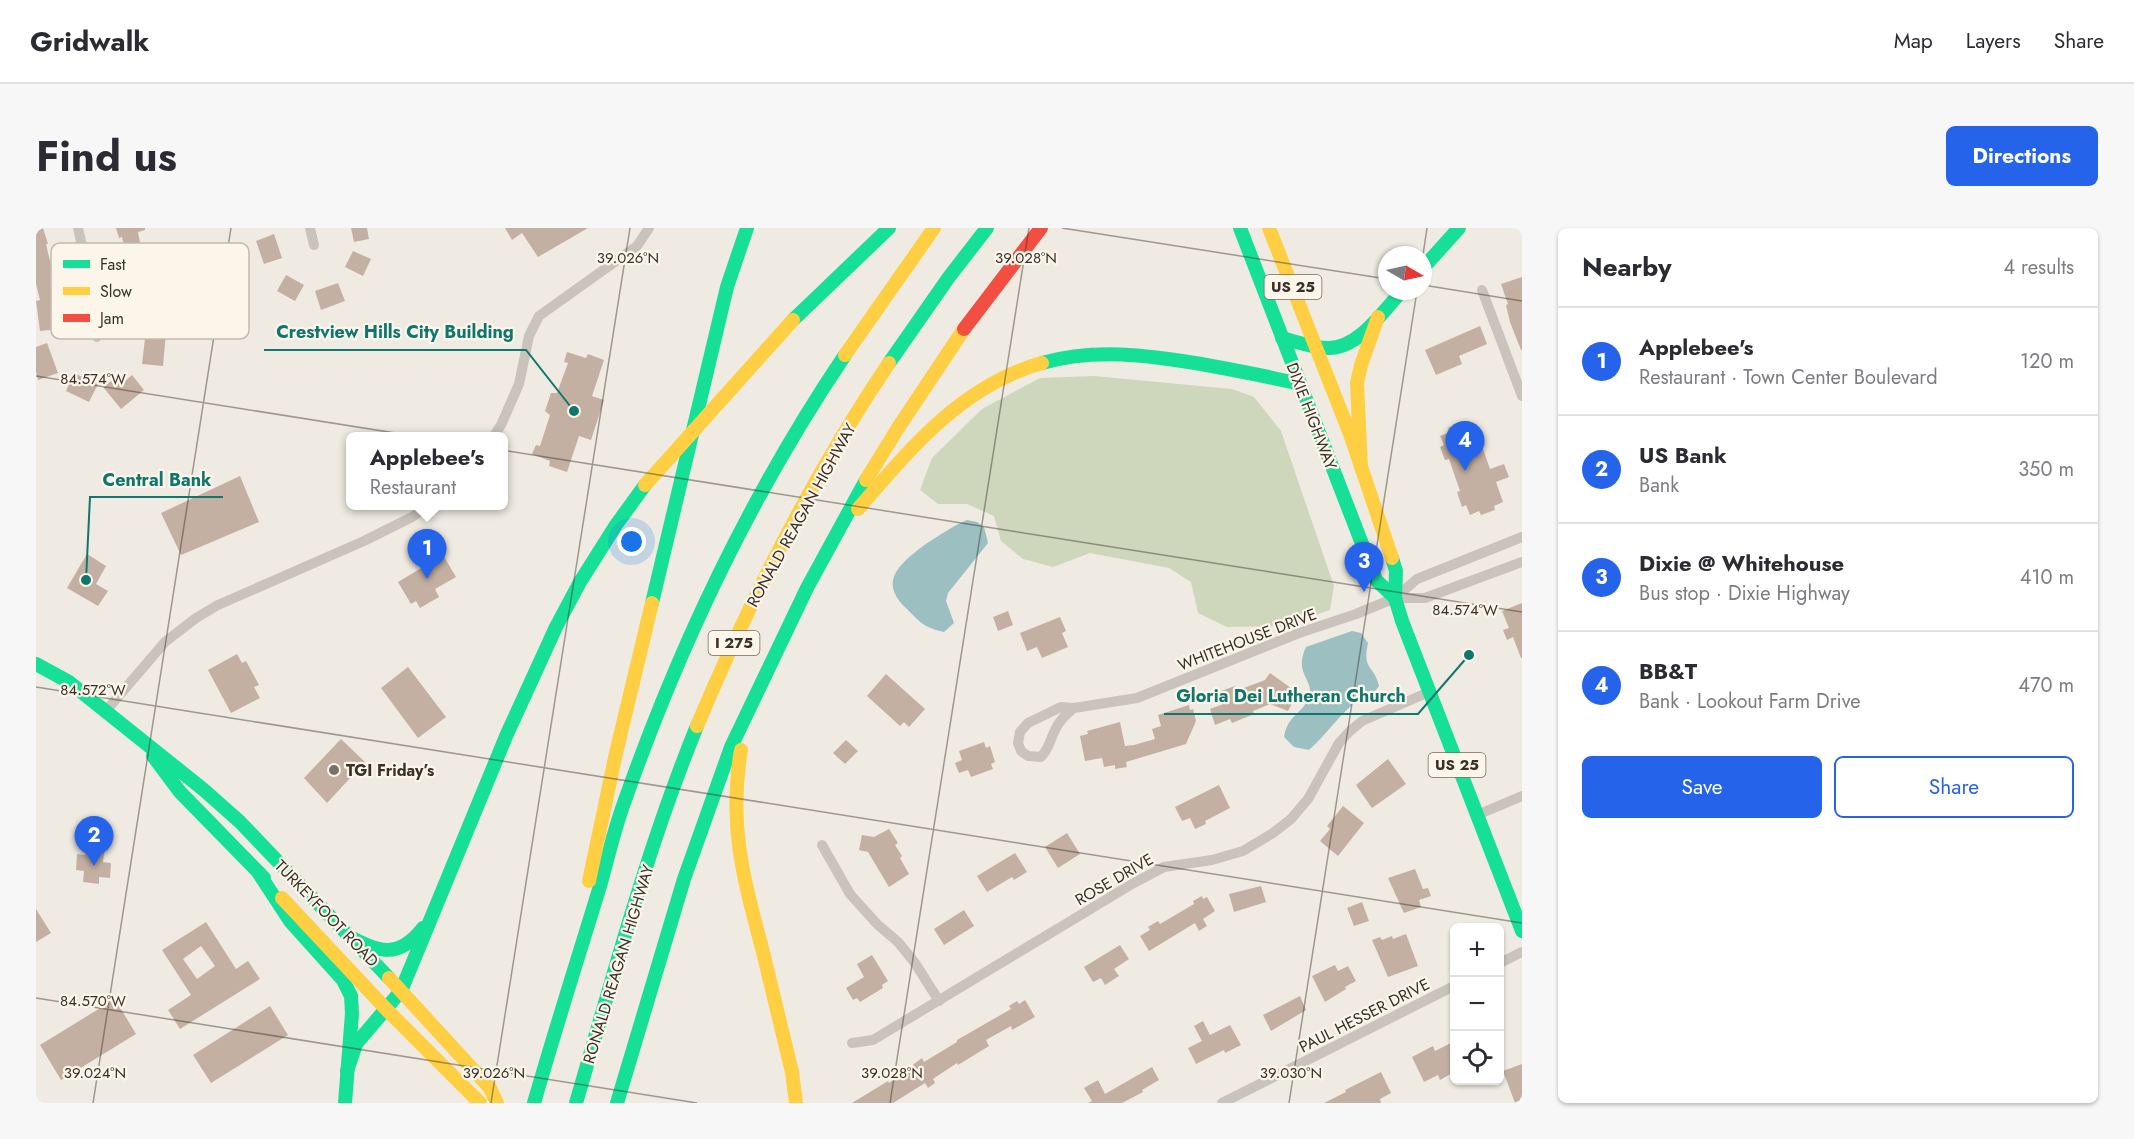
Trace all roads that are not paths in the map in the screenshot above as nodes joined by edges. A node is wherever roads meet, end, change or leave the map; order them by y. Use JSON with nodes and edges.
{"nodes":[{"id":1,"x":78,"y":228,"type":"edge"},
{"id":2,"x":310,"y":228,"type":"edge"},
{"id":3,"x":650,"y":228,"type":"edge"},
{"id":4,"x":747,"y":228,"type":"edge"},
{"id":5,"x":889,"y":228,"type":"edge"},
{"id":6,"x":934,"y":228,"type":"edge"},
{"id":7,"x":987,"y":228,"type":"edge"},
{"id":8,"x":1041,"y":228,"type":"edge"},
{"id":9,"x":1240,"y":228,"type":"edge"},
{"id":10,"x":1269,"y":228,"type":"edge"},
{"id":11,"x":1460,"y":228,"type":"edge"},
{"id":12,"x":81,"y":243,"type":"edge"},
{"id":13,"x":314,"y":245,"type":"dead end"},
{"id":14,"x":1432,"y":258,"type":"edge"},
{"id":15,"x":1482,"y":290,"type":"dead end"},
{"id":16,"x":1394,"y":300,"type":"edge"},
{"id":17,"x":1378,"y":317,"type":"junction"},
{"id":18,"x":1282,"y":338,"type":"junction"},
{"id":19,"x":1316,"y":347,"type":"junction"},
{"id":20,"x":1300,"y":384,"type":"junction"},
{"id":21,"x":1522,"y":396,"type":"edge"},
{"id":22,"x":497,"y":432,"type":"edge"},
{"id":23,"x":1361,"y":468,"type":"junction"},
{"id":24,"x":422,"y":510,"type":"edge"},
{"id":25,"x":834,"y":536,"type":"junction"},
{"id":26,"x":1522,"y":537,"type":"edge"},
{"id":27,"x":1522,"y":562,"type":"edge"},
{"id":28,"x":1395,"y":598,"type":"junction"},
{"id":29,"x":36,"y":664,"type":"edge"},
{"id":30,"x":1429,"y":692,"type":"junction"},
{"id":31,"x":751,"y":702,"type":"junction"},
{"id":32,"x":1074,"y":708,"type":"junction"},
{"id":33,"x":105,"y":712,"type":"junction"},
{"id":34,"x":140,"y":739,"type":"junction"},
{"id":35,"x":1522,"y":796,"type":"edge"},
{"id":36,"x":1477,"y":815,"type":"junction"},
{"id":37,"x":822,"y":846,"type":"dead end"},
{"id":38,"x":258,"y":872,"type":"junction"},
{"id":39,"x":434,"y":910,"type":"junction"},
{"id":40,"x":1522,"y":931,"type":"edge"},
{"id":41,"x":347,"y":935,"type":"junction"},
{"id":42,"x":1522,"y":952,"type":"edge"},
{"id":43,"x":1504,"y":961,"type":"edge"},
{"id":44,"x":1450,"y":989,"type":"edge"},
{"id":45,"x":401,"y":991,"type":"junction"},
{"id":46,"x":566,"y":998,"type":"junction"},
{"id":47,"x":939,"y":1001,"type":"junction"},
{"id":48,"x":386,"y":1009,"type":"junction"},
{"id":49,"x":852,"y":1042,"type":"dead end"},
{"id":50,"x":348,"y":1071,"type":"junction"},
{"id":51,"x":345,"y":1103,"type":"edge"},
{"id":52,"x":480,"y":1103,"type":"edge"},
{"id":53,"x":497,"y":1103,"type":"edge"},
{"id":54,"x":534,"y":1103,"type":"edge"},
{"id":55,"x":576,"y":1103,"type":"edge"},
{"id":56,"x":617,"y":1103,"type":"edge"},
{"id":57,"x":796,"y":1103,"type":"edge"},
{"id":58,"x":1222,"y":1103,"type":"edge"}],
"edges":[{"from":1,"to":12,"type":"street"},
{"from":2,"to":13,"type":"street"},
{"from":3,"to":22,"type":"street"},
{"from":4,"to":46,"type":"main road"},
{"from":5,"to":39,"type":"main road","bridge":true},
{"from":6,"to":46,"type":"main road","number":"I 275"},
{"from":7,"to":55,"type":"main road","name":"RONALD REAGAN HIGHWAY","number":"I 275"},
{"from":8,"to":25,"type":"main road"},
{"from":9,"to":18,"type":"main road","name":"DIXIE HIGHWAY","number":"US 25"},
{"from":10,"to":19,"type":"main road","name":"DIXIE HIGHWAY","number":"US 25"},
{"from":11,"to":14,"type":"main road"},
{"from":15,"to":21,"type":"street"},
{"from":16,"to":17,"type":"main road"},
{"from":17,"to":19,"type":"main road"},
{"from":17,"to":23,"type":"main road"},
{"from":18,"to":19,"type":"main road"},
{"from":18,"to":20,"type":"main road","name":"DIXIE HIGHWAY","number":"US 25"},
{"from":19,"to":23,"type":"main road","name":"DIXIE HIGHWAY","number":"US 25"},
{"from":20,"to":25,"type":"main road"},
{"from":20,"to":28,"type":"main road","name":"DIXIE HIGHWAY","number":"US 25"},
{"from":23,"to":28,"type":"main road","name":"DIXIE HIGHWAY","number":"US 25"},
{"from":24,"to":33,"type":"street"},
{"from":25,"to":31,"type":"main road"},
{"from":26,"to":28,"type":"street"},
{"from":27,"to":28,"type":"street"},
{"from":28,"to":30,"type":"main road","name":"DIXIE HIGHWAY","number":"US 25"},
{"from":28,"to":32,"type":"street","name":"WHITEHOUSE DRIVE"},
{"from":29,"to":33,"type":"main road","name":"TURKEYFOOT ROAD"},
{"from":30,"to":36,"type":"main road","name":"DIXIE HIGHWAY","number":"US 25"},
{"from":30,"to":47,"type":"street","name":"ROSE DRIVE"},
{"from":31,"to":56,"type":"main road"},
{"from":31,"to":57,"type":"main road"},
{"from":32,"to":32,"type":"street","name":"WHITEHOUSE DRIVE"},
{"from":33,"to":34,"type":"main road","name":"TURKEYFOOT ROAD"},
{"from":34,"to":38,"type":"main road","name":"TURKEYFOOT ROAD"},
{"from":34,"to":41,"type":"main road","name":"TURKEYFOOT ROAD"},
{"from":35,"to":36,"type":"street"},
{"from":36,"to":40,"type":"main road","name":"DIXIE HIGHWAY","number":"US 25"},
{"from":37,"to":47,"type":"street"},
{"from":38,"to":48,"type":"main road","name":"TURKEYFOOT ROAD"},
{"from":38,"to":50,"type":"main road"},
{"from":39,"to":41,"type":"main road"},
{"from":39,"to":45,"type":"main road"},
{"from":41,"to":45,"type":"main road","name":"TURKEYFOOT ROAD"},
{"from":42,"to":43,"type":"street"},
{"from":44,"to":58,"type":"street","name":"PAUL HESSER DRIVE"},
{"from":45,"to":48,"type":"main road"},
{"from":45,"to":53,"type":"main road","name":"TURKEYFOOT ROAD"},
{"from":46,"to":54,"type":"main road","number":"I 275"},
{"from":47,"to":49,"type":"street","name":"ROSE DRIVE"},
{"from":48,"to":50,"type":"main road"},
{"from":48,"to":52,"type":"main road","name":"TURKEYFOOT ROAD"},
{"from":50,"to":51,"type":"main road"}]}
